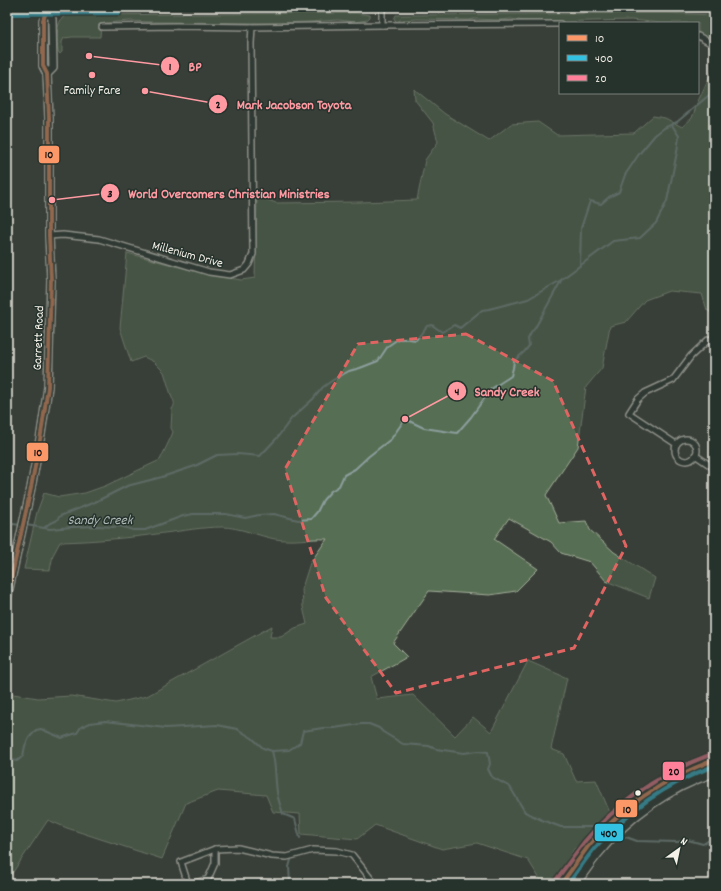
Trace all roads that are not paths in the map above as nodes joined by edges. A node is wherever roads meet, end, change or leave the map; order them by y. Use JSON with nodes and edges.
{"nodes":[{"id":1,"x":48,"y":7,"type":"edge"},
{"id":2,"x":119,"y":7,"type":"edge"},
{"id":3,"x":382,"y":7,"type":"edge"},
{"id":4,"x":7,"y":8,"type":"edge"},
{"id":5,"x":382,"y":24,"type":"junction"},
{"id":6,"x":559,"y":24,"type":"edge"},
{"id":7,"x":102,"y":27,"type":"dead end"},
{"id":8,"x":252,"y":27,"type":"junction"},
{"id":9,"x":699,"y":37,"type":"edge"},
{"id":10,"x":714,"y":45,"type":"edge"},
{"id":11,"x":49,"y":236,"type":"junction"},
{"id":12,"x":714,"y":338,"type":"edge"},
{"id":13,"x":676,"y":444,"type":"junction"},
{"id":14,"x":695,"y":456,"type":"junction"},
{"id":15,"x":714,"y":468,"type":"edge"},
{"id":16,"x":7,"y":598,"type":"edge"},
{"id":17,"x":714,"y":760,"type":"edge"},
{"id":18,"x":714,"y":773,"type":"edge"},
{"id":19,"x":216,"y":849,"type":"junction"},
{"id":20,"x":188,"y":884,"type":"edge"},
{"id":21,"x":192,"y":884,"type":"edge"},
{"id":22,"x":375,"y":884,"type":"edge"},
{"id":23,"x":562,"y":884,"type":"edge"},
{"id":24,"x":576,"y":884,"type":"edge"}],
"edges":[{"from":1,"to":2,"type":"highway"},
{"from":1,"to":4,"type":"highway"},
{"from":1,"to":11,"type":"street","name":"Garrett Road"},
{"from":3,"to":5,"type":"street"},
{"from":5,"to":6,"type":"street"},
{"from":5,"to":8,"type":"street"},
{"from":7,"to":8,"type":"street"},
{"from":8,"to":11,"type":"street","name":"Millenium Drive"},
{"from":9,"to":10,"type":"street"},
{"from":11,"to":16,"type":"street","name":"Garrett Road"},
{"from":12,"to":13,"type":"street"},
{"from":13,"to":14,"type":"street"},
{"from":13,"to":14,"type":"street"},
{"from":14,"to":15,"type":"street"},
{"from":17,"to":23,"type":"street"},
{"from":18,"to":24,"type":"street"},
{"from":19,"to":20,"type":"street"},
{"from":19,"to":21,"type":"street"},
{"from":19,"to":22,"type":"street"}]}
